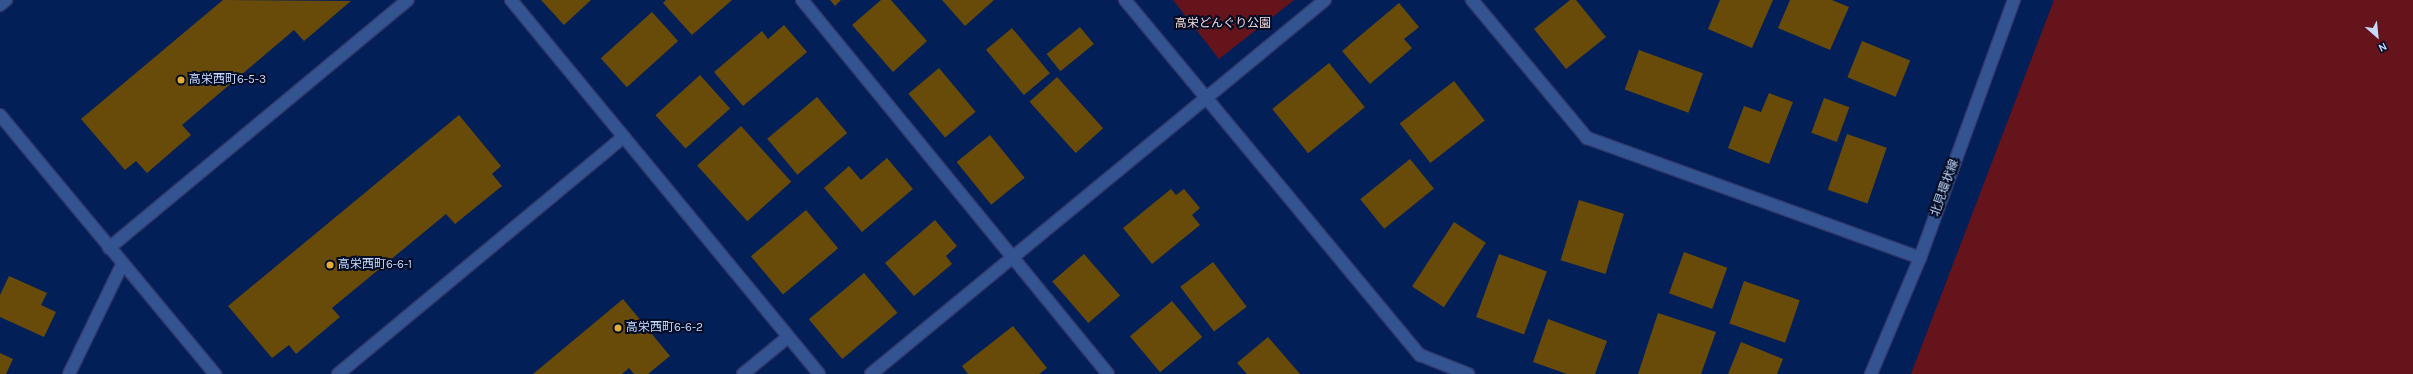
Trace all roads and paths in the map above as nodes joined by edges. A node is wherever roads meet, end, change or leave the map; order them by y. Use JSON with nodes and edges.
{"nodes":[{"id":1,"x":6,"y":0,"type":"edge"},
{"id":2,"x":408,"y":0,"type":"edge"},
{"id":3,"x":511,"y":0,"type":"edge"},
{"id":4,"x":802,"y":0,"type":"edge"},
{"id":5,"x":1126,"y":0,"type":"edge"},
{"id":6,"x":1325,"y":0,"type":"edge"},
{"id":7,"x":1472,"y":0,"type":"edge"},
{"id":8,"x":2014,"y":0,"type":"edge"},
{"id":9,"x":0,"y":5,"type":"edge"},
{"id":10,"x":1205,"y":97,"type":"junction"},
{"id":11,"x":0,"y":115,"type":"edge"},
{"id":12,"x":623,"y":137,"type":"junction"},
{"id":13,"x":109,"y":248,"type":"junction"},
{"id":14,"x":1012,"y":258,"type":"junction"},
{"id":15,"x":1920,"y":258,"type":"junction"},
{"id":16,"x":123,"y":262,"type":"junction"},
{"id":17,"x":788,"y":337,"type":"junction"},
{"id":18,"x":69,"y":374,"type":"edge"},
{"id":19,"x":215,"y":374,"type":"edge"},
{"id":20,"x":338,"y":374,"type":"edge"},
{"id":21,"x":743,"y":374,"type":"edge"},
{"id":22,"x":819,"y":374,"type":"edge"},
{"id":23,"x":871,"y":374,"type":"edge"},
{"id":24,"x":1108,"y":374,"type":"edge"},
{"id":25,"x":1468,"y":374,"type":"edge"},
{"id":26,"x":1871,"y":374,"type":"edge"}],
"edges":[{"from":1,"to":9,"type":"street"},
{"from":2,"to":13,"type":"street"},
{"from":3,"to":12,"type":"street"},
{"from":4,"to":14,"type":"street"},
{"from":5,"to":10,"type":"street"},
{"from":6,"to":10,"type":"street"},
{"from":7,"to":15,"type":"street"},
{"from":8,"to":15,"type":"street","name":"北見環状線"},
{"from":10,"to":14,"type":"street"},
{"from":10,"to":25,"type":"street"},
{"from":11,"to":13,"type":"street"},
{"from":12,"to":17,"type":"street"},
{"from":12,"to":20,"type":"street"},
{"from":13,"to":16,"type":"street"},
{"from":14,"to":23,"type":"street"},
{"from":14,"to":24,"type":"street"},
{"from":15,"to":26,"type":"street","name":"北見環状線"},
{"from":16,"to":18,"type":"street"},
{"from":16,"to":19,"type":"street"},
{"from":17,"to":21,"type":"street"},
{"from":17,"to":22,"type":"street"}]}
